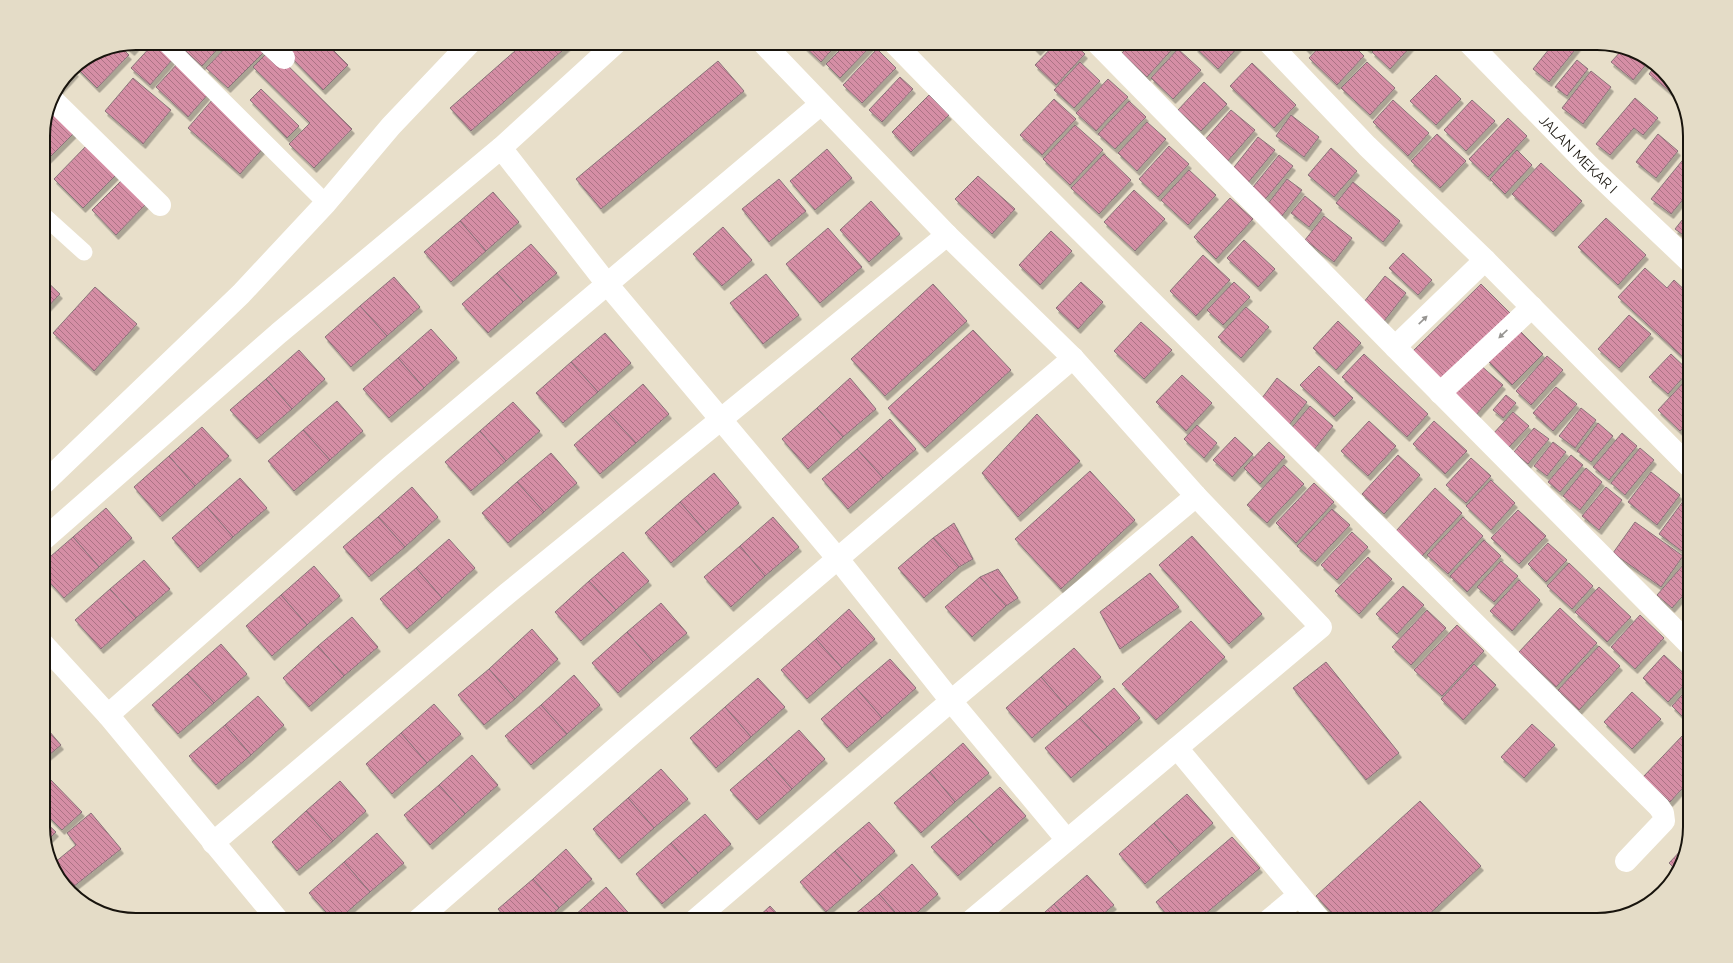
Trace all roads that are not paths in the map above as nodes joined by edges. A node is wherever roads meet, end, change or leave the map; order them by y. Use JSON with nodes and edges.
{"nodes":[{"id":1,"x":172,"y":50,"type":"edge"},
{"id":2,"x":275,"y":50,"type":"edge"},
{"id":3,"x":463,"y":50,"type":"edge"},
{"id":4,"x":608,"y":50,"type":"edge"},
{"id":5,"x":770,"y":50,"type":"edge"},
{"id":6,"x":901,"y":50,"type":"edge"},
{"id":7,"x":1104,"y":50,"type":"edge"},
{"id":8,"x":1276,"y":50,"type":"edge"},
{"id":9,"x":1476,"y":50,"type":"edge"},
{"id":10,"x":284,"y":58,"type":"dead end"},
{"id":11,"x":57,"y":103,"type":"edge"},
{"id":12,"x":821,"y":104,"type":"junction"},
{"id":13,"x":501,"y":148,"type":"junction"},
{"id":14,"x":326,"y":203,"type":"junction"},
{"id":15,"x":160,"y":205,"type":"dead end"},
{"id":16,"x":50,"y":221,"type":"edge"},
{"id":17,"x":947,"y":235,"type":"junction"},
{"id":18,"x":84,"y":252,"type":"dead end"},
{"id":19,"x":1683,"y":255,"type":"edge"},
{"id":20,"x":1485,"y":260,"type":"junction"},
{"id":21,"x":607,"y":284,"type":"junction"},
{"id":22,"x":1532,"y":307,"type":"junction"},
{"id":23,"x":1394,"y":347,"type":"junction"},
{"id":24,"x":1073,"y":358,"type":"junction"},
{"id":25,"x":1440,"y":393,"type":"junction"},
{"id":26,"x":721,"y":420,"type":"junction"},
{"id":27,"x":1683,"y":460,"type":"edge"},
{"id":28,"x":50,"y":477,"type":"edge"},
{"id":29,"x":1196,"y":496,"type":"junction"},
{"id":30,"x":50,"y":534,"type":"edge"},
{"id":31,"x":838,"y":559,"type":"junction"},
{"id":32,"x":1683,"y":638,"type":"edge"},
{"id":33,"x":50,"y":652,"type":"edge"},
{"id":34,"x":952,"y":701,"type":"junction"},
{"id":35,"x":108,"y":715,"type":"junction"},
{"id":36,"x":1177,"y":748,"type":"junction"},
{"id":37,"x":1067,"y":840,"type":"junction"},
{"id":38,"x":214,"y":843,"type":"junction"},
{"id":39,"x":1626,"y":861,"type":"dead end"},
{"id":40,"x":1299,"y":895,"type":"junction"},
{"id":41,"x":272,"y":913,"type":"edge"},
{"id":42,"x":426,"y":913,"type":"edge"},
{"id":43,"x":703,"y":913,"type":"edge"},
{"id":44,"x":980,"y":913,"type":"edge"},
{"id":45,"x":1277,"y":913,"type":"edge"},
{"id":46,"x":1314,"y":913,"type":"edge"}],
"edges":[{"from":1,"to":14,"type":"lane"},
{"from":2,"to":10,"type":"street"},
{"from":3,"to":14,"type":"street"},
{"from":4,"to":13,"type":"street"},
{"from":5,"to":12,"type":"street"},
{"from":6,"to":39,"type":"street"},
{"from":7,"to":23,"type":"street"},
{"from":8,"to":20,"type":"street"},
{"from":9,"to":19,"type":"street","name":"JALAN MEKAR I"},
{"from":11,"to":15,"type":"street"},
{"from":12,"to":17,"type":"street"},
{"from":12,"to":21,"type":"street"},
{"from":13,"to":21,"type":"street"},
{"from":13,"to":30,"type":"street"},
{"from":14,"to":28,"type":"street"},
{"from":16,"to":18,"type":"lane"},
{"from":17,"to":24,"type":"street"},
{"from":17,"to":26,"type":"street"},
{"from":20,"to":22,"type":"street"},
{"from":23,"to":20,"type":"street","one_way":true},
{"from":21,"to":26,"type":"street"},
{"from":21,"to":35,"type":"street"},
{"from":22,"to":25,"type":"street","one_way":true},
{"from":22,"to":27,"type":"street"},
{"from":23,"to":25,"type":"street"},
{"from":24,"to":29,"type":"street"},
{"from":24,"to":31,"type":"street"},
{"from":25,"to":32,"type":"street"},
{"from":26,"to":31,"type":"street"},
{"from":26,"to":38,"type":"street"},
{"from":29,"to":34,"type":"street"},
{"from":29,"to":36,"type":"street"},
{"from":31,"to":34,"type":"street"},
{"from":31,"to":42,"type":"street"},
{"from":33,"to":35,"type":"street"},
{"from":34,"to":37,"type":"street"},
{"from":34,"to":43,"type":"street"},
{"from":35,"to":38,"type":"street"},
{"from":36,"to":37,"type":"street"},
{"from":36,"to":40,"type":"street"},
{"from":37,"to":44,"type":"street"},
{"from":38,"to":41,"type":"street"},
{"from":40,"to":45,"type":"street"},
{"from":40,"to":46,"type":"street"}]}
